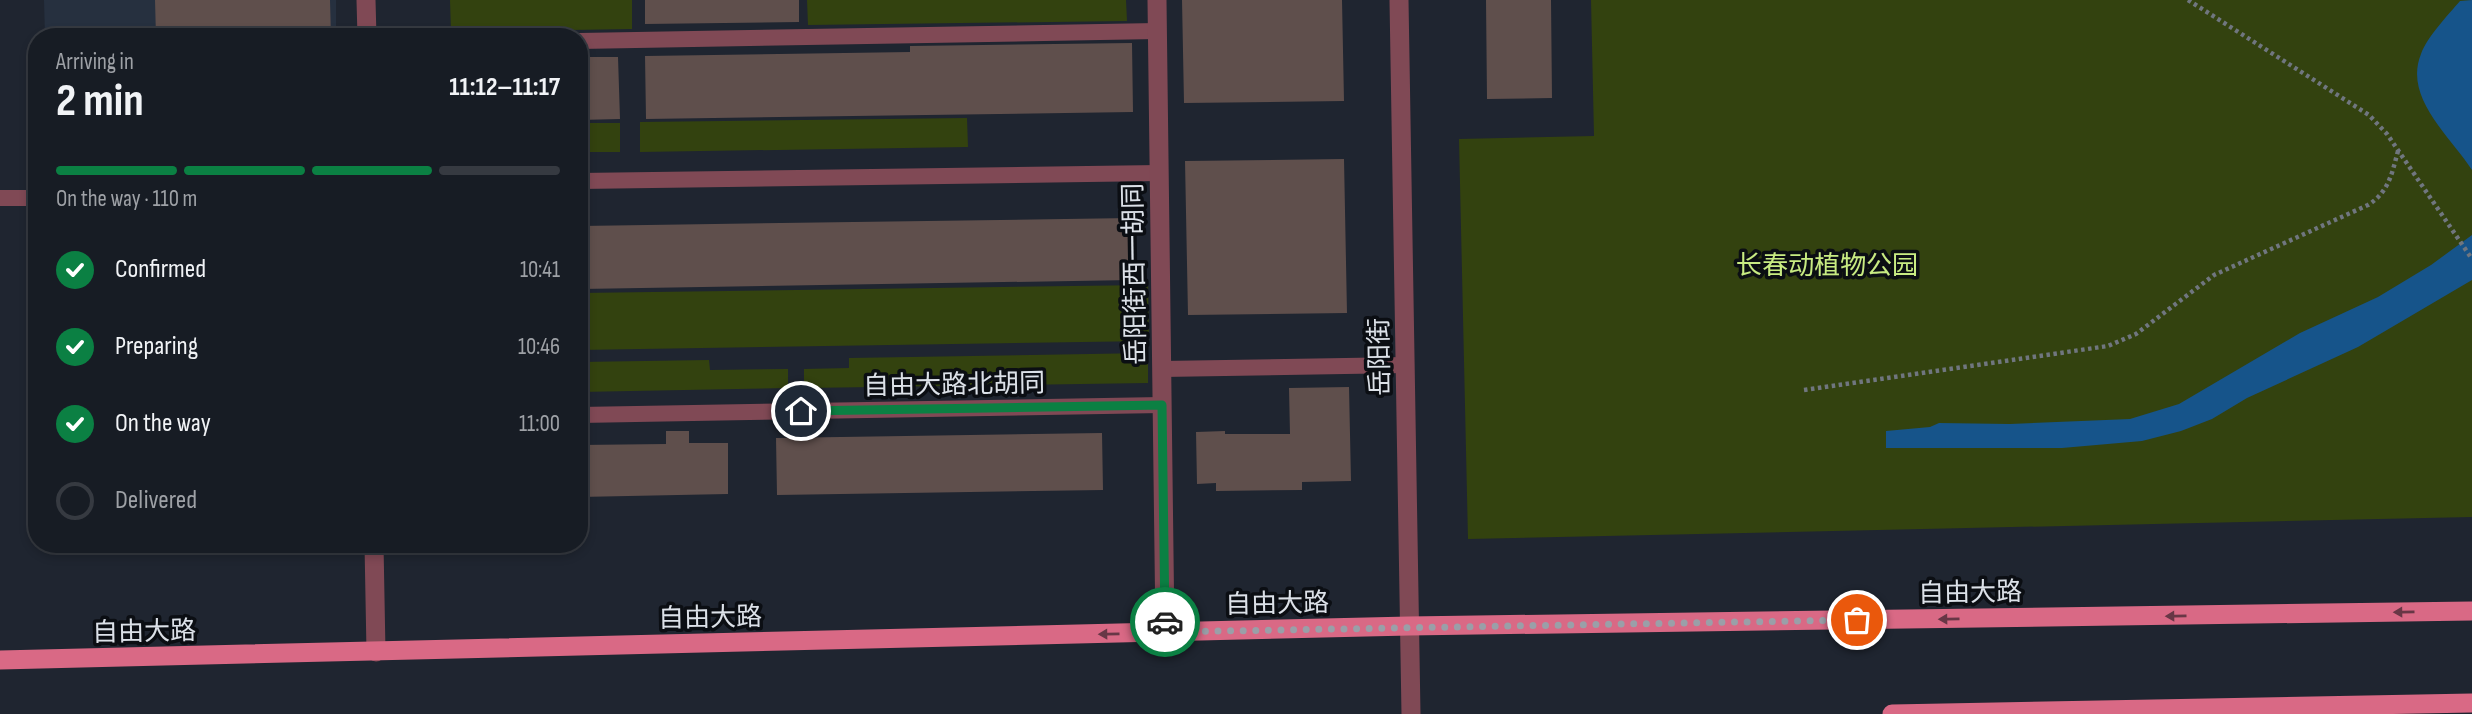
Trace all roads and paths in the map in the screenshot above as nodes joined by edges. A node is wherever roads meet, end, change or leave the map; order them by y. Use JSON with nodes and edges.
{"nodes":[{"id":1,"x":366,"y":0,"type":"edge"},
{"id":2,"x":1157,"y":0,"type":"edge"},
{"id":3,"x":1399,"y":0,"type":"edge"},
{"id":4,"x":2188,"y":0,"type":"edge"},
{"id":5,"x":367,"y":28,"type":"edge"},
{"id":6,"x":1157,"y":31,"type":"junction"},
{"id":7,"x":588,"y":41,"type":"edge"},
{"id":8,"x":2398,"y":150,"type":"junction"},
{"id":9,"x":1159,"y":173,"type":"junction"},
{"id":10,"x":588,"y":181,"type":"edge"},
{"id":11,"x":0,"y":198,"type":"edge"},
{"id":12,"x":28,"y":198,"type":"edge"},
{"id":13,"x":2472,"y":259,"type":"edge"},
{"id":14,"x":1405,"y":365,"type":"junction"},
{"id":15,"x":1162,"y":369,"type":"junction"},
{"id":16,"x":1804,"y":390,"type":"dead end"},
{"id":17,"x":1162,"y":405,"type":"junction"},
{"id":18,"x":588,"y":415,"type":"edge"},
{"id":19,"x":374,"y":553,"type":"edge"},
{"id":20,"x":2472,"y":611,"type":"edge"},
{"id":21,"x":1409,"y":626,"type":"junction"},
{"id":22,"x":1165,"y":632,"type":"junction"},
{"id":23,"x":376,"y":652,"type":"junction"},
{"id":24,"x":0,"y":660,"type":"edge"},
{"id":25,"x":2472,"y":703,"type":"edge"},
{"id":26,"x":1990,"y":713,"type":"edge"},
{"id":27,"x":1411,"y":714,"type":"edge"},
{"id":28,"x":1892,"y":714,"type":"edge"}],
"edges":[{"from":1,"to":5,"type":"street"},
{"from":2,"to":6,"type":"street","name":"岳阳街西一胡同"},
{"from":3,"to":14,"type":"street","name":"岳阳街"},
{"from":4,"to":8,"type":"path"},
{"from":6,"to":7,"type":"lane"},
{"from":6,"to":9,"type":"street","name":"岳阳街西一胡同"},
{"from":8,"to":13,"type":"path"},
{"from":8,"to":16,"type":"path"},
{"from":9,"to":10,"type":"lane"},
{"from":9,"to":15,"type":"street","name":"岳阳街西一胡同"},
{"from":11,"to":12,"type":"lane"},
{"from":14,"to":15,"type":"lane"},
{"from":14,"to":21,"type":"street","name":"岳阳街"},
{"from":15,"to":17,"type":"street","name":"岳阳街西一胡同"},
{"from":17,"to":18,"type":"lane","name":"自由大路北胡同"},
{"from":17,"to":22,"type":"street","name":"岳阳街西一胡同"},
{"from":19,"to":23,"type":"street"},
{"from":20,"to":21,"type":"main road","name":"自由大路","one_way":true},
{"from":21,"to":22,"type":"main road","name":"自由大路"},
{"from":21,"to":27,"type":"street","name":"岳阳街"},
{"from":22,"to":23,"type":"main road","name":"自由大路","one_way":true},
{"from":23,"to":24,"type":"main road","name":"自由大路"},
{"from":25,"to":26,"type":"main road"},
{"from":26,"to":28,"type":"main road"}]}
